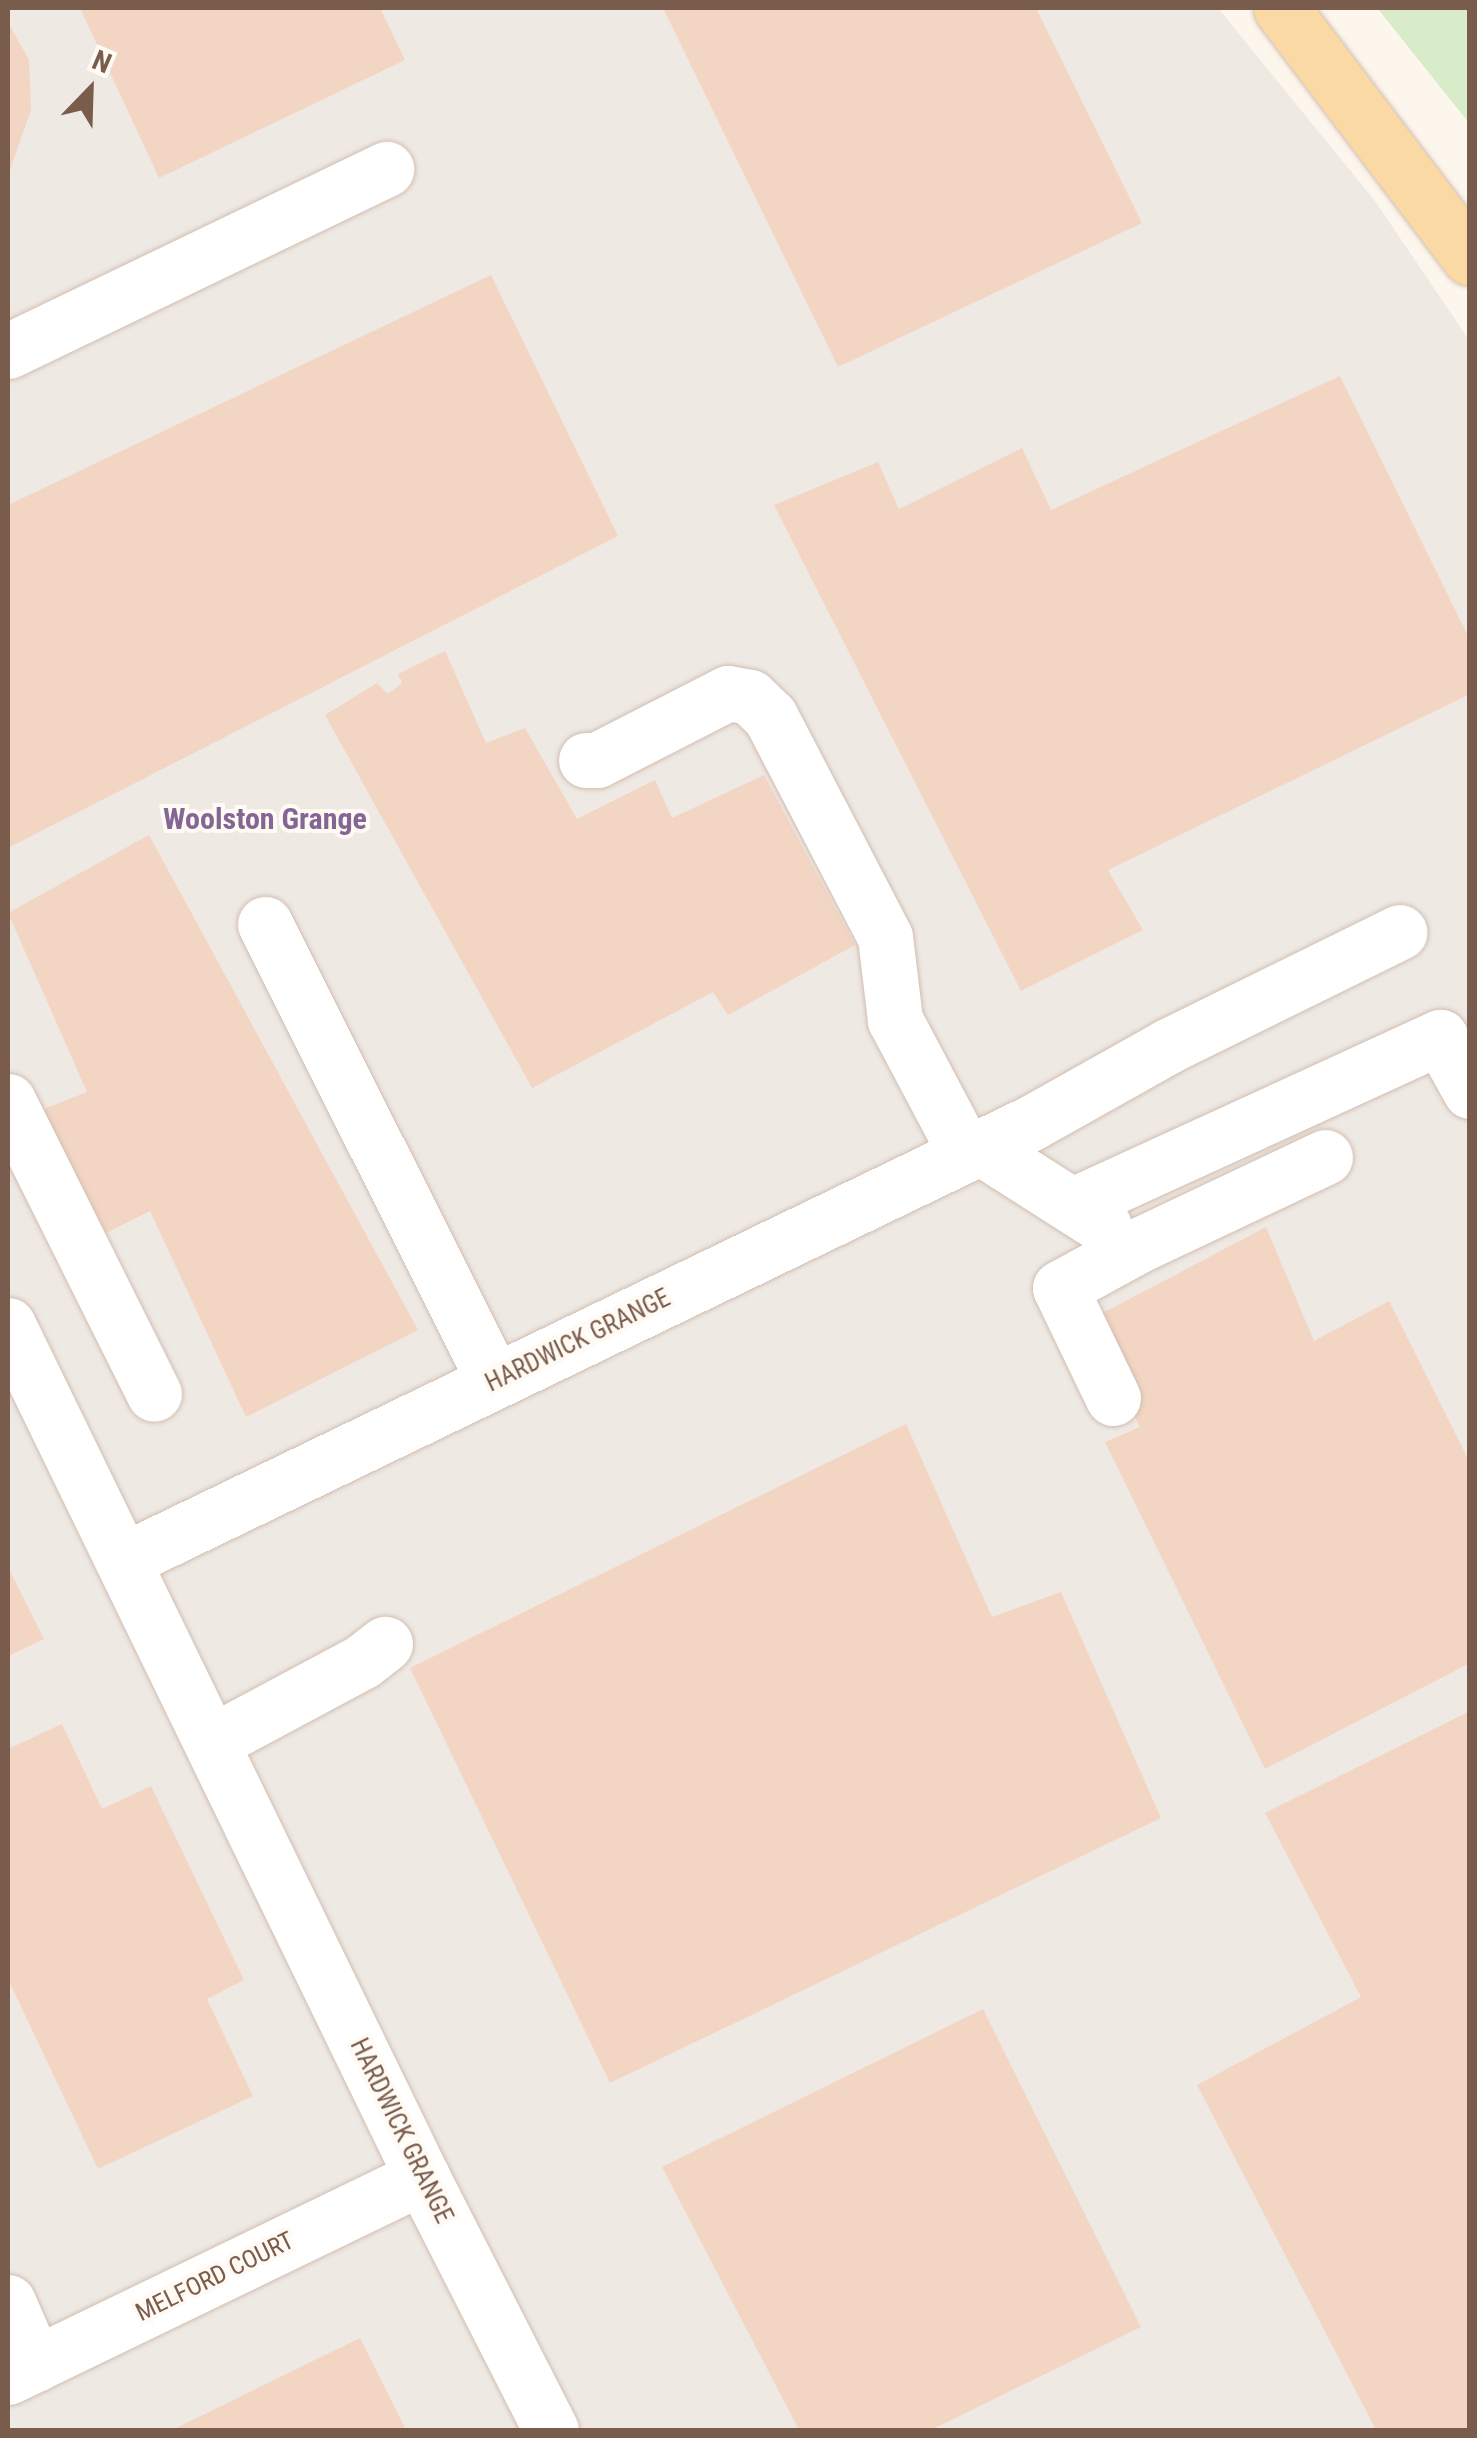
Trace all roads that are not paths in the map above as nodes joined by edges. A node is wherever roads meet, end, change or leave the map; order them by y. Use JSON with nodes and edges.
{"nodes":[{"id":1,"x":1281,"y":8,"type":"edge"},
{"id":2,"x":386,"y":169,"type":"dead end"},
{"id":3,"x":1470,"y":258,"type":"edge"},
{"id":4,"x":8,"y":352,"type":"edge"},
{"id":5,"x":586,"y":760,"type":"dead end"},
{"id":6,"x":265,"y":924,"type":"dead end"},
{"id":7,"x":1400,"y":932,"type":"dead end"},
{"id":8,"x":1470,"y":1091,"type":"edge"},
{"id":9,"x":8,"y":1101,"type":"edge"},
{"id":10,"x":973,"y":1151,"type":"junction"},
{"id":11,"x":1325,"y":1156,"type":"dead end"},
{"id":12,"x":1072,"y":1206,"type":"junction"},
{"id":13,"x":1136,"y":1246,"type":"junction"},
{"id":14,"x":13,"y":1350,"type":"edge"},
{"id":15,"x":494,"y":1381,"type":"junction"},
{"id":16,"x":154,"y":1394,"type":"dead end"},
{"id":17,"x":1113,"y":1398,"type":"dead end"},
{"id":18,"x":124,"y":1560,"type":"junction"},
{"id":19,"x":385,"y":1644,"type":"dead end"},
{"id":20,"x":212,"y":1742,"type":"junction"},
{"id":21,"x":422,"y":2177,"type":"junction"},
{"id":22,"x":8,"y":2302,"type":"edge"},
{"id":23,"x":21,"y":2371,"type":"edge"},
{"id":24,"x":551,"y":2430,"type":"edge"}],
"edges":[{"from":1,"to":3,"type":"main road"},
{"from":2,"to":4,"type":"street"},
{"from":5,"to":10,"type":"street"},
{"from":6,"to":15,"type":"street"},
{"from":7,"to":10,"type":"street","name":"HARDWICK GRANGE"},
{"from":8,"to":12,"type":"street"},
{"from":9,"to":16,"type":"street"},
{"from":10,"to":12,"type":"street"},
{"from":10,"to":15,"type":"street","name":"HARDWICK GRANGE"},
{"from":11,"to":13,"type":"street"},
{"from":12,"to":13,"type":"street"},
{"from":13,"to":17,"type":"street"},
{"from":14,"to":18,"type":"street","name":"HARDWICK GRANGE"},
{"from":15,"to":18,"type":"street","name":"HARDWICK GRANGE"},
{"from":18,"to":20,"type":"street","name":"HARDWICK GRANGE"},
{"from":19,"to":20,"type":"street"},
{"from":20,"to":21,"type":"street","name":"HARDWICK GRANGE"},
{"from":21,"to":23,"type":"street","name":"MELFORD COURT"},
{"from":21,"to":24,"type":"street","name":"HARDWICK GRANGE"},
{"from":22,"to":23,"type":"street"}]}
